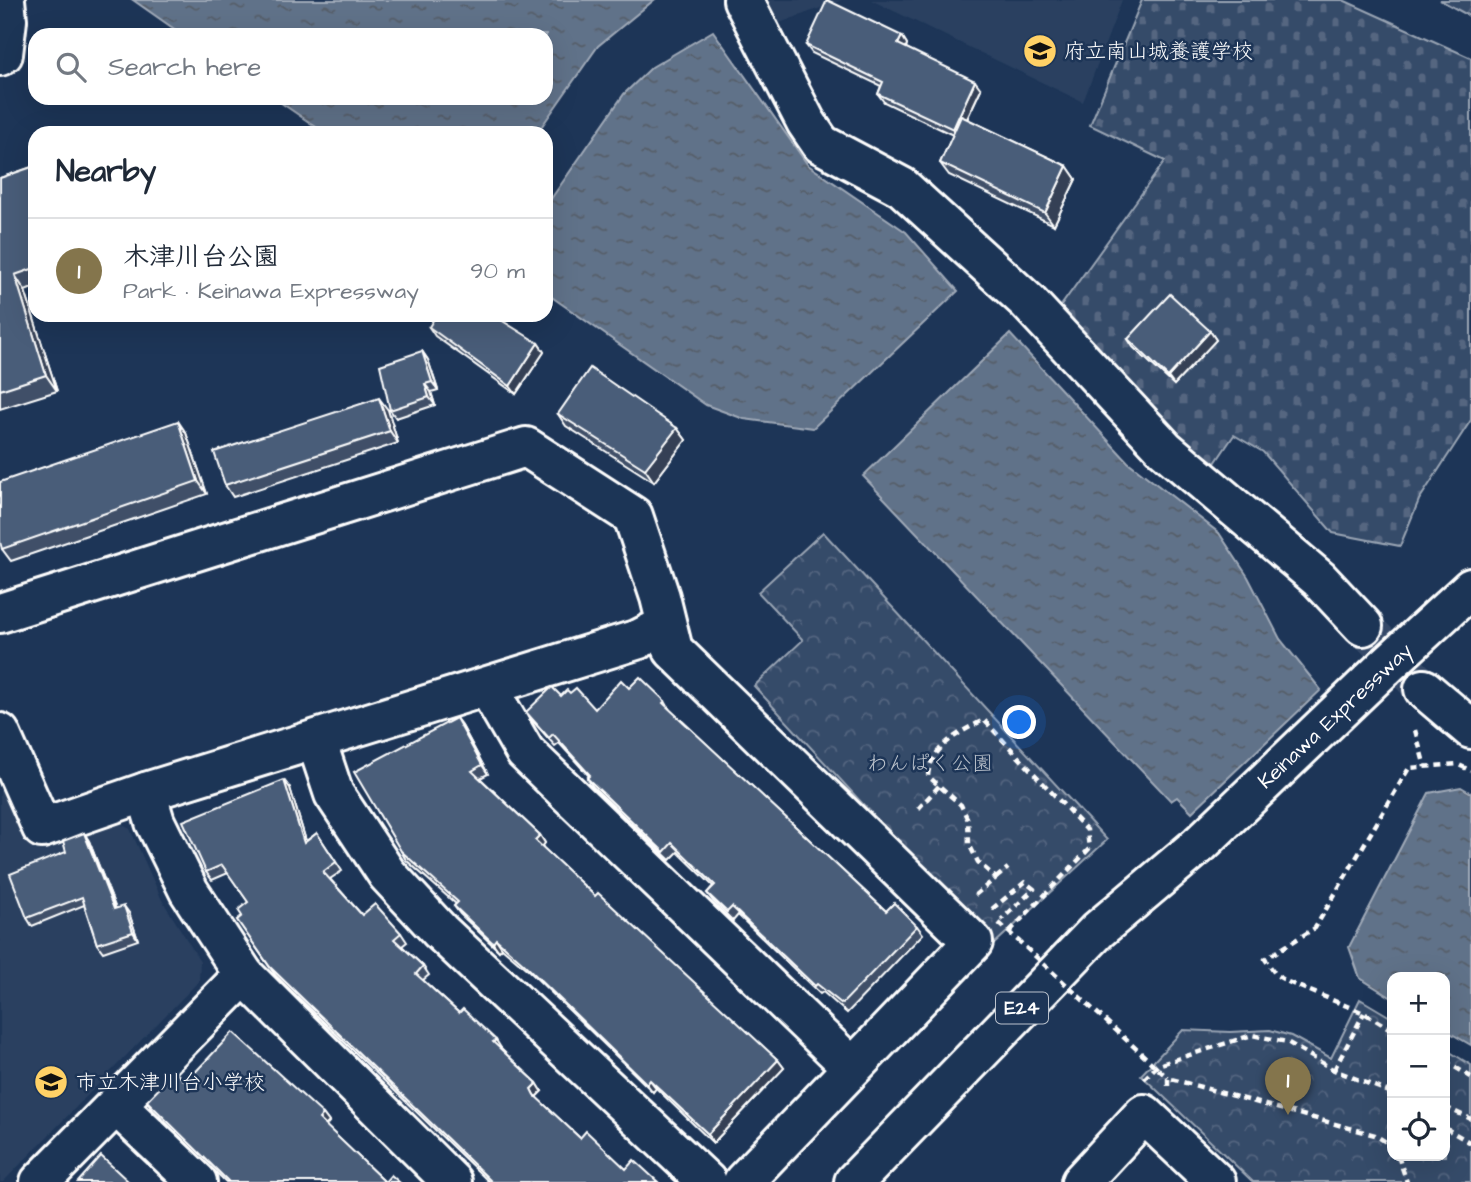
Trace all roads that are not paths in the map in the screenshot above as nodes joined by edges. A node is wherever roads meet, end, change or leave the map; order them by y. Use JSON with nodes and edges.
{"nodes":[{"id":1,"x":5,"y":0,"type":"edge"},
{"id":2,"x":743,"y":0,"type":"edge"},
{"id":3,"x":0,"y":56,"type":"edge"},
{"id":4,"x":1471,"y":588,"type":"edge"},
{"id":5,"x":0,"y":613,"type":"edge"},
{"id":6,"x":666,"y":625,"type":"junction"},
{"id":7,"x":1363,"y":626,"type":"tunnel mouth"},
{"id":8,"x":488,"y":688,"type":"junction"},
{"id":9,"x":1424,"y":689,"type":"tunnel mouth"},
{"id":10,"x":1471,"y":729,"type":"edge"},
{"id":11,"x":0,"y":733,"type":"edge"},
{"id":12,"x":316,"y":740,"type":"junction"},
{"id":13,"x":146,"y":792,"type":"junction"},
{"id":14,"x":1200,"y":845,"type":"junction"},
{"id":15,"x":244,"y":975,"type":"junction"},
{"id":16,"x":851,"y":1066,"type":"junction"},
{"id":17,"x":118,"y":1107,"type":"junction"},
{"id":18,"x":40,"y":1182,"type":"edge"},
{"id":19,"x":197,"y":1182,"type":"edge"},
{"id":20,"x":452,"y":1182,"type":"edge"},
{"id":21,"x":707,"y":1182,"type":"edge"},
{"id":22,"x":743,"y":1182,"type":"edge"},
{"id":23,"x":853,"y":1182,"type":"edge"},
{"id":24,"x":879,"y":1182,"type":"edge"},
{"id":25,"x":1081,"y":1182,"type":"edge"},
{"id":26,"x":1216,"y":1182,"type":"edge"}],
"edges":[{"from":1,"to":3,"type":"main road"},
{"from":2,"to":7,"type":"main road"},
{"from":4,"to":14,"type":"main road","name":"Keinawa Expressway","number":"E24","bridge":true},
{"from":5,"to":6,"type":"main road"},
{"from":6,"to":8,"type":"main road"},
{"from":6,"to":16,"type":"main road"},
{"from":8,"to":12,"type":"main road"},
{"from":8,"to":16,"type":"main road"},
{"from":9,"to":10,"type":"main road"},
{"from":11,"to":13,"type":"main road"},
{"from":12,"to":13,"type":"main road"},
{"from":12,"to":21,"type":"main road"},
{"from":13,"to":15,"type":"main road"},
{"from":14,"to":23,"type":"main road","name":"Keinawa Expressway","number":"E24"},
{"from":14,"to":24,"type":"main road","name":"Keinawa Expressway","number":"E24"},
{"from":15,"to":17,"type":"main road"},
{"from":15,"to":20,"type":"main road"},
{"from":16,"to":22,"type":"main road"},
{"from":17,"to":18,"type":"main road"},
{"from":17,"to":19,"type":"main road"},
{"from":25,"to":26,"type":"main road"}]}
